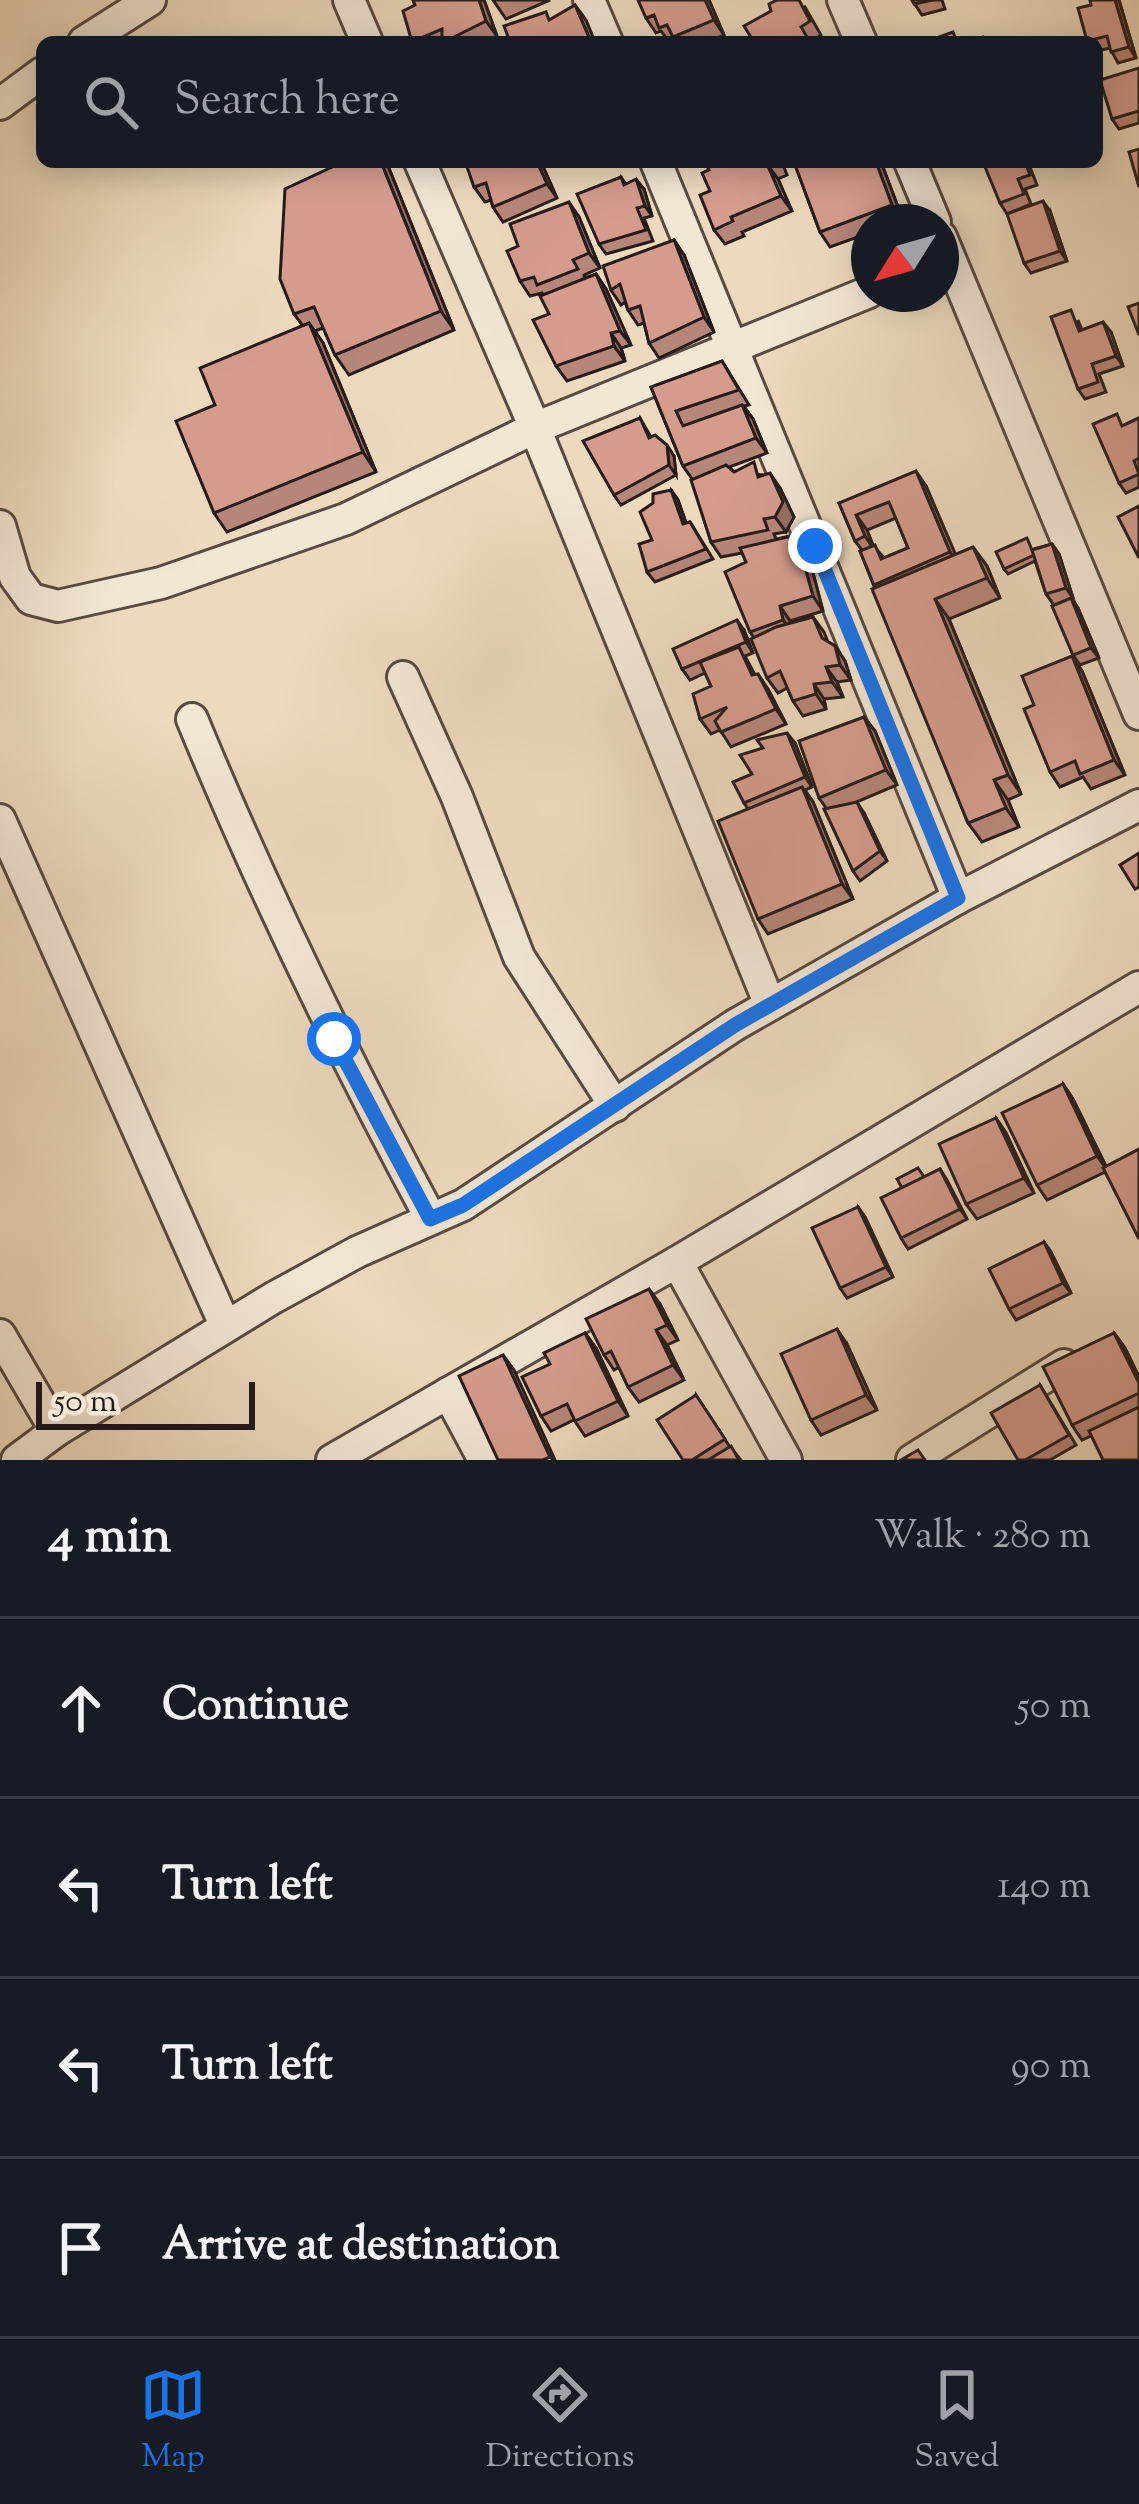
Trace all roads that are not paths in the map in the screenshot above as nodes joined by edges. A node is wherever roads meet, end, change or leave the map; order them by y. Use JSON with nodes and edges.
{"nodes":[{"id":1,"x":150,"y":0,"type":"edge"},
{"id":2,"x":349,"y":0,"type":"edge"},
{"id":3,"x":589,"y":0,"type":"edge"},
{"id":4,"x":843,"y":0,"type":"edge"},
{"id":5,"x":93,"y":36,"type":"edge"},
{"id":6,"x":365,"y":36,"type":"edge"},
{"id":7,"x":604,"y":36,"type":"edge"},
{"id":8,"x":858,"y":36,"type":"edge"},
{"id":9,"x":36,"y":77,"type":"edge"},
{"id":10,"x":0,"y":104,"type":"edge"},
{"id":11,"x":423,"y":168,"type":"edge"},
{"id":12,"x":658,"y":168,"type":"edge"},
{"id":13,"x":912,"y":168,"type":"edge"},
{"id":14,"x":928,"y":204,"type":"edge"},
{"id":15,"x":959,"y":288,"type":"edge"},
{"id":16,"x":851,"y":300,"type":"edge"},
{"id":17,"x":731,"y":350,"type":"junction"},
{"id":18,"x":535,"y":428,"type":"junction"},
{"id":19,"x":0,"y":526,"type":"edge"},
{"id":20,"x":403,"y":677,"type":"dead end"},
{"id":21,"x":1139,"y":714,"type":"edge"},
{"id":22,"x":192,"y":719,"type":"dead end"},
{"id":23,"x":1139,"y":805,"type":"edge"},
{"id":24,"x":0,"y":820,"type":"edge"},
{"id":25,"x":958,"y":898,"type":"junction"},
{"id":26,"x":1139,"y":987,"type":"edge"},
{"id":27,"x":770,"y":1005,"type":"junction"},
{"id":28,"x":615,"y":1106,"type":"junction"},
{"id":29,"x":430,"y":1219,"type":"junction"},
{"id":30,"x":677,"y":1262,"type":"junction"},
{"id":31,"x":225,"y":1325,"type":"junction"},
{"id":32,"x":0,"y":1335,"type":"edge"},
{"id":33,"x":1064,"y":1366,"type":"edge"},
{"id":34,"x":448,"y":1393,"type":"junction"},
{"id":35,"x":56,"y":1431,"type":"junction"},
{"id":36,"x":17,"y":1460,"type":"edge"},
{"id":37,"x":332,"y":1460,"type":"edge"},
{"id":38,"x":484,"y":1460,"type":"edge"},
{"id":39,"x":785,"y":1460,"type":"edge"},
{"id":40,"x":912,"y":1460,"type":"edge"}],
"edges":[{"from":1,"to":5,"type":"street"},
{"from":2,"to":6,"type":"street"},
{"from":3,"to":7,"type":"street"},
{"from":4,"to":8,"type":"street"},
{"from":9,"to":10,"type":"street"},
{"from":11,"to":18,"type":"street"},
{"from":12,"to":17,"type":"street"},
{"from":13,"to":14,"type":"street"},
{"from":15,"to":21,"type":"street"},
{"from":16,"to":17,"type":"street"},
{"from":17,"to":18,"type":"street"},
{"from":17,"to":25,"type":"street"},
{"from":18,"to":19,"type":"street"},
{"from":18,"to":27,"type":"street"},
{"from":20,"to":28,"type":"street"},
{"from":22,"to":29,"type":"street"},
{"from":23,"to":25,"type":"street"},
{"from":24,"to":31,"type":"street"},
{"from":25,"to":27,"type":"street"},
{"from":26,"to":30,"type":"street"},
{"from":27,"to":28,"type":"street"},
{"from":28,"to":29,"type":"street"},
{"from":29,"to":31,"type":"street"},
{"from":30,"to":34,"type":"street"},
{"from":30,"to":39,"type":"street"},
{"from":31,"to":35,"type":"street"},
{"from":32,"to":35,"type":"street"},
{"from":33,"to":40,"type":"street"},
{"from":34,"to":37,"type":"street"},
{"from":34,"to":38,"type":"street"},
{"from":35,"to":36,"type":"street"}]}
